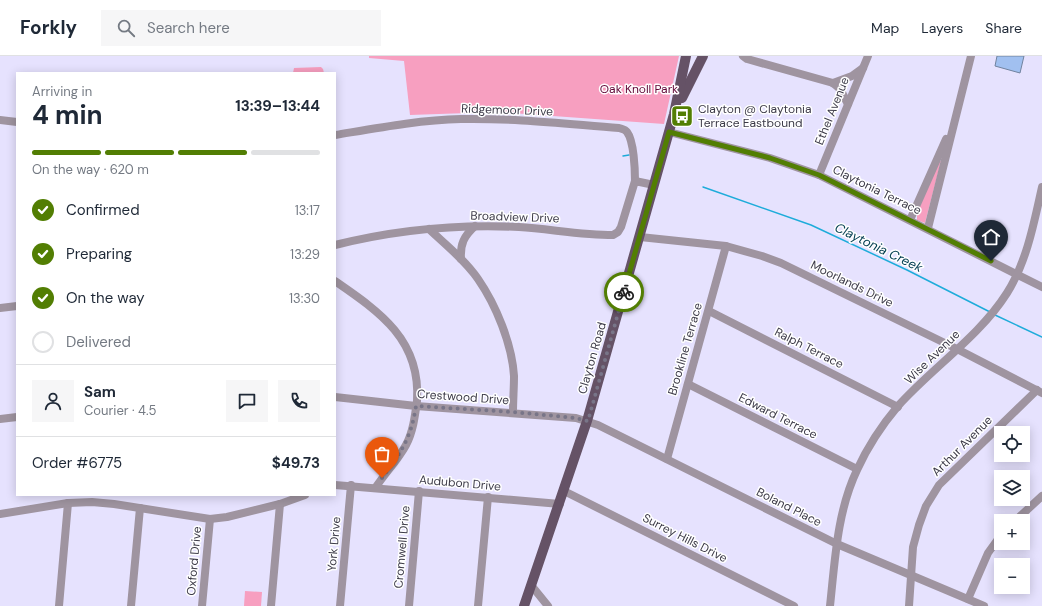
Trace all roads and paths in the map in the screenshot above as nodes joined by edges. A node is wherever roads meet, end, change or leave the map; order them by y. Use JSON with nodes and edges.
{"nodes":[{"id":1,"x":686,"y":56,"type":"edge"},
{"id":2,"x":703,"y":56,"type":"edge"},
{"id":3,"x":743,"y":56,"type":"edge"},
{"id":4,"x":868,"y":56,"type":"edge"},
{"id":5,"x":971,"y":56,"type":"edge"},
{"id":6,"x":863,"y":68,"type":"junction"},
{"id":7,"x":833,"y":82,"type":"junction"},
{"id":8,"x":848,"y":104,"type":"junction"},
{"id":9,"x":674,"y":114,"type":"junction"},
{"id":10,"x":0,"y":120,"type":"edge"},
{"id":11,"x":16,"y":122,"type":"edge"},
{"id":12,"x":952,"y":126,"type":"junction"},
{"id":13,"x":669,"y":132,"type":"junction"},
{"id":14,"x":336,"y":135,"type":"edge"},
{"id":15,"x":819,"y":175,"type":"junction"},
{"id":16,"x":635,"y":181,"type":"junction"},
{"id":17,"x":654,"y":185,"type":"junction"},
{"id":18,"x":1042,"y":187,"type":"edge"},
{"id":19,"x":910,"y":220,"type":"junction"},
{"id":20,"x":475,"y":226,"type":"junction"},
{"id":21,"x":928,"y":228,"type":"junction"},
{"id":22,"x":429,"y":229,"type":"junction"},
{"id":23,"x":640,"y":237,"type":"junction"},
{"id":24,"x":336,"y":246,"type":"edge"},
{"id":25,"x":726,"y":246,"type":"junction"},
{"id":26,"x":461,"y":259,"type":"junction"},
{"id":27,"x":1017,"y":274,"type":"junction"},
{"id":28,"x":336,"y":282,"type":"edge"},
{"id":29,"x":1042,"y":287,"type":"edge"},
{"id":30,"x":16,"y":306,"type":"edge"},
{"id":31,"x":0,"y":308,"type":"edge"},
{"id":32,"x":709,"y":311,"type":"junction"},
{"id":33,"x":957,"y":349,"type":"junction"},
{"id":34,"x":688,"y":384,"type":"junction"},
{"id":35,"x":1039,"y":391,"type":"edge"},
{"id":36,"x":336,"y":397,"type":"edge"},
{"id":37,"x":416,"y":406,"type":"junction"},
{"id":38,"x":898,"y":407,"type":"junction"},
{"id":39,"x":513,"y":412,"type":"junction"},
{"id":40,"x":16,"y":417,"type":"edge"},
{"id":41,"x":0,"y":419,"type":"edge"},
{"id":42,"x":588,"y":421,"type":"junction"},
{"id":43,"x":666,"y":458,"type":"junction"},
{"id":44,"x":857,"y":469,"type":"junction"},
{"id":45,"x":336,"y":485,"type":"edge"},
{"id":46,"x":351,"y":485,"type":"junction"},
{"id":47,"x":376,"y":487,"type":"junction"},
{"id":48,"x":419,"y":491,"type":"junction"},
{"id":49,"x":564,"y":491,"type":"junction"},
{"id":50,"x":302,"y":496,"type":"edge"},
{"id":51,"x":1042,"y":496,"type":"edge"},
{"id":52,"x":488,"y":497,"type":"junction"},
{"id":53,"x":68,"y":503,"type":"junction"},
{"id":54,"x":280,"y":504,"type":"junction"},
{"id":55,"x":560,"y":504,"type":"junction"},
{"id":56,"x":140,"y":508,"type":"junction"},
{"id":57,"x":0,"y":514,"type":"edge"},
{"id":58,"x":1023,"y":514,"type":"edge"},
{"id":59,"x":210,"y":519,"type":"junction"},
{"id":60,"x":837,"y":544,"type":"junction"},
{"id":61,"x":994,"y":545,"type":"edge"},
{"id":62,"x":911,"y":575,"type":"junction"},
{"id":63,"x":531,"y":585,"type":"junction"},
{"id":64,"x":968,"y":599,"type":"junction"},
{"id":65,"x":59,"y":606,"type":"edge"},
{"id":66,"x":131,"y":606,"type":"edge"},
{"id":67,"x":202,"y":606,"type":"edge"},
{"id":68,"x":271,"y":606,"type":"edge"},
{"id":69,"x":340,"y":606,"type":"edge"},
{"id":70,"x":409,"y":606,"type":"edge"},
{"id":71,"x":478,"y":606,"type":"edge"},
{"id":72,"x":524,"y":606,"type":"edge"},
{"id":73,"x":548,"y":606,"type":"edge"},
{"id":74,"x":794,"y":606,"type":"edge"},
{"id":75,"x":830,"y":606,"type":"edge"},
{"id":76,"x":909,"y":606,"type":"edge"},
{"id":77,"x":984,"y":606,"type":"edge"}],
"edges":[{"from":1,"to":9,"type":"main road","name":"Clayton Road"},
{"from":2,"to":9,"type":"main road","name":"Clayton Road"},
{"from":3,"to":7,"type":"street"},
{"from":4,"to":6,"type":"street","name":"Ethel Avenue"},
{"from":5,"to":12,"type":"street"},
{"from":6,"to":7,"type":"street"},
{"from":6,"to":8,"type":"street","name":"Ethel Avenue"},
{"from":7,"to":8,"type":"street"},
{"from":8,"to":15,"type":"street","name":"Ethel Avenue"},
{"from":9,"to":13,"type":"main road","name":"Clayton Road"},
{"from":10,"to":11,"type":"street"},
{"from":12,"to":19,"type":"street"},
{"from":12,"to":21,"type":"street"},
{"from":13,"to":15,"type":"street","name":"Claytonia Terrace"},
{"from":13,"to":17,"type":"main road","name":"Clayton Road"},
{"from":14,"to":16,"type":"street","name":"Ridgemoor Drive"},
{"from":15,"to":19,"type":"street","name":"Claytonia Terrace"},
{"from":16,"to":17,"type":"street"},
{"from":16,"to":20,"type":"street","name":"Broadview Drive"},
{"from":17,"to":23,"type":"main road","name":"Clayton Road"},
{"from":18,"to":27,"type":"street","name":"Wise Avenue"},
{"from":19,"to":21,"type":"street","name":"Claytonia Terrace"},
{"from":20,"to":22,"type":"street","name":"Broadview Drive"},
{"from":20,"to":26,"type":"street"},
{"from":21,"to":27,"type":"street","name":"Claytonia Terrace"},
{"from":22,"to":24,"type":"street","name":"Broadview Drive"},
{"from":22,"to":26,"type":"street"},
{"from":23,"to":25,"type":"street","name":"Moorlands Drive"},
{"from":23,"to":42,"type":"main road","name":"Clayton Road"},
{"from":25,"to":32,"type":"street","name":"Brookline Terrace"},
{"from":25,"to":33,"type":"street","name":"Moorlands Drive"},
{"from":26,"to":39,"type":"street"},
{"from":27,"to":29,"type":"street","name":"Claytonia Terrace"},
{"from":27,"to":33,"type":"street","name":"Wise Avenue"},
{"from":28,"to":37,"type":"street"},
{"from":30,"to":31,"type":"street"},
{"from":32,"to":34,"type":"street","name":"Brookline Terrace"},
{"from":32,"to":38,"type":"street","name":"Ralph Terrace"},
{"from":33,"to":35,"type":"street","name":"Moorlands Drive"},
{"from":33,"to":38,"type":"street","name":"Wise Avenue"},
{"from":34,"to":43,"type":"street","name":"Brookline Terrace"},
{"from":34,"to":44,"type":"street","name":"Edward Terrace"},
{"from":35,"to":62,"type":"street","name":"Arthur Avenue"},
{"from":36,"to":37,"type":"street","name":"Crestwood Drive"},
{"from":37,"to":39,"type":"street","name":"Crestwood Drive"},
{"from":37,"to":47,"type":"street"},
{"from":38,"to":44,"type":"street","name":"Wise Avenue"},
{"from":39,"to":42,"type":"street","name":"Crestwood Drive"},
{"from":40,"to":41,"type":"street"},
{"from":42,"to":43,"type":"street","name":"Boland Place"},
{"from":42,"to":49,"type":"main road","name":"Clayton Road"},
{"from":43,"to":60,"type":"street","name":"Boland Place"},
{"from":44,"to":60,"type":"street","name":"Wise Avenue"},
{"from":45,"to":46,"type":"street","name":"Audubon Drive"},
{"from":46,"to":47,"type":"street","name":"Audubon Drive"},
{"from":46,"to":69,"type":"street","name":"York Drive"},
{"from":47,"to":48,"type":"street","name":"Audubon Drive"},
{"from":48,"to":52,"type":"street","name":"Audubon Drive"},
{"from":48,"to":70,"type":"street","name":"Cromwell Drive"},
{"from":49,"to":55,"type":"main road","name":"Clayton Road"},
{"from":49,"to":74,"type":"street","name":"Surrey Hills Drive"},
{"from":50,"to":54,"type":"street"},
{"from":51,"to":58,"type":"street"},
{"from":52,"to":55,"type":"street","name":"Audubon Drive"},
{"from":52,"to":71,"type":"street"},
{"from":53,"to":56,"type":"street"},
{"from":53,"to":57,"type":"street"},
{"from":53,"to":65,"type":"street"},
{"from":54,"to":59,"type":"street"},
{"from":54,"to":68,"type":"street"},
{"from":55,"to":63,"type":"main road","name":"Clayton Road"},
{"from":56,"to":59,"type":"street"},
{"from":56,"to":66,"type":"street"},
{"from":59,"to":67,"type":"street","name":"Oxford Drive"},
{"from":60,"to":62,"type":"street","name":"Boland Place"},
{"from":60,"to":75,"type":"street","name":"Wise Avenue"},
{"from":61,"to":64,"type":"street"},
{"from":62,"to":64,"type":"street","name":"Boland Place"},
{"from":62,"to":76,"type":"street","name":"Arthur Avenue"},
{"from":63,"to":72,"type":"main road","name":"Clayton Road"},
{"from":63,"to":73,"type":"street"},
{"from":64,"to":77,"type":"street","name":"Boland Place"}]}
